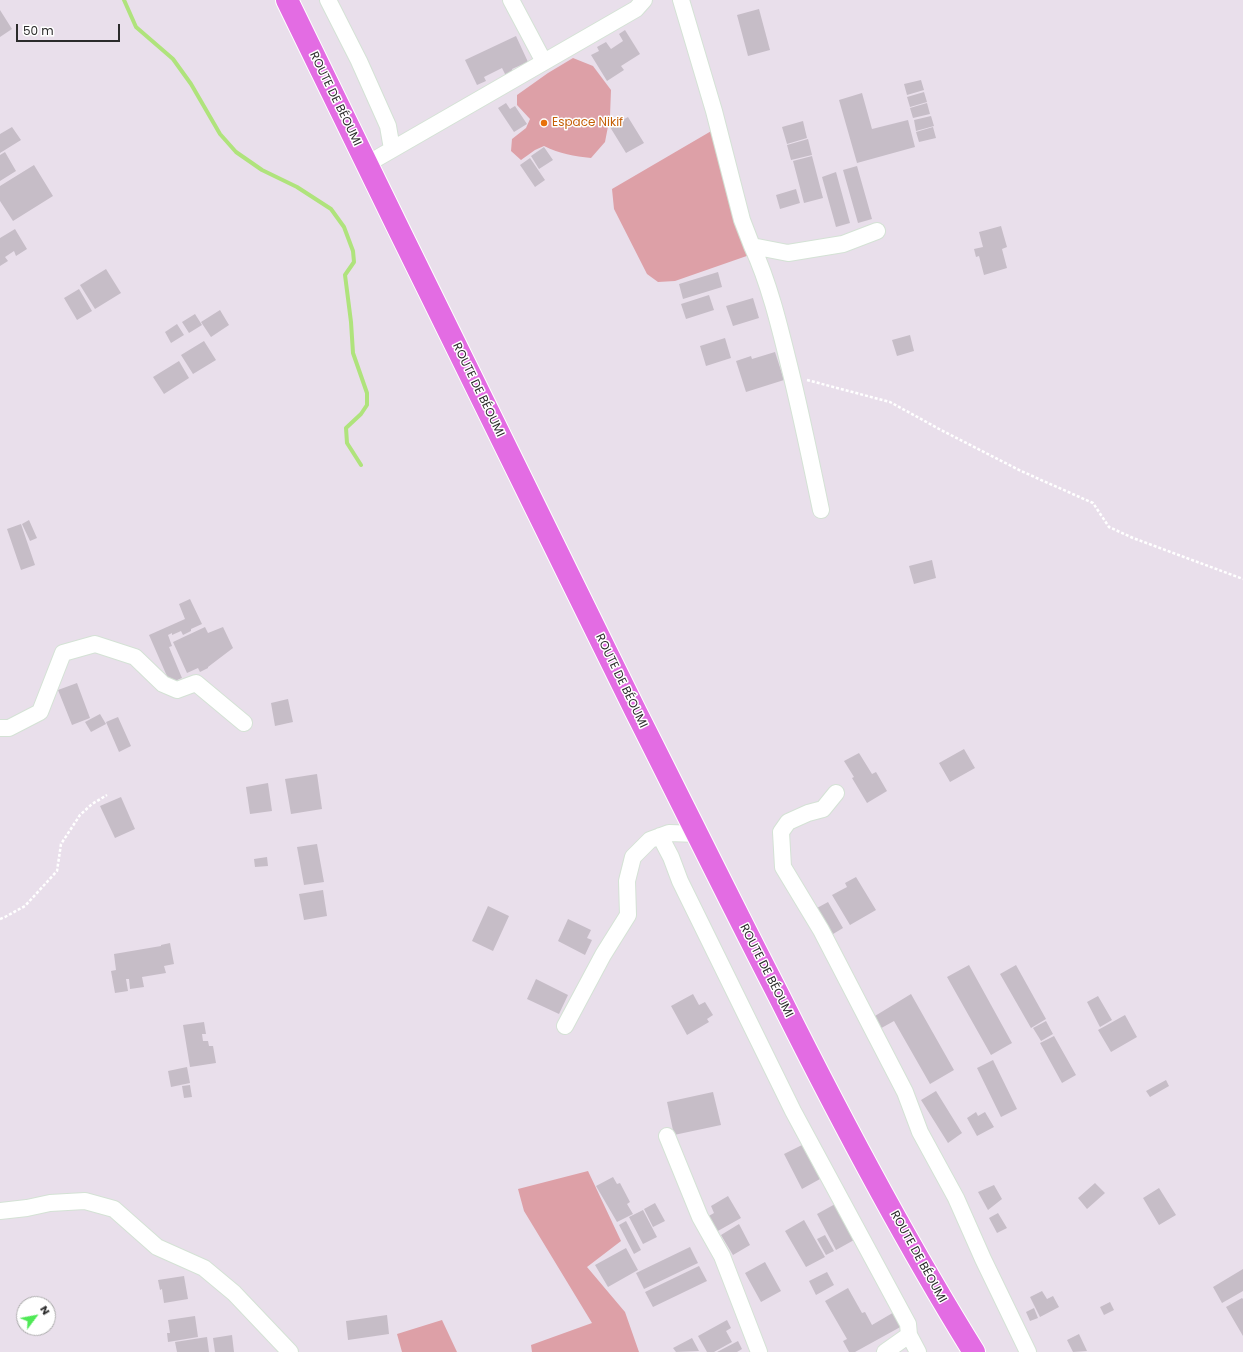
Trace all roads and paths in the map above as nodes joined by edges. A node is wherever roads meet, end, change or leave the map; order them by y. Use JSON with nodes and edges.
{"nodes":[{"id":1,"x":287,"y":0,"type":"edge"},
{"id":2,"x":328,"y":0,"type":"edge"},
{"id":3,"x":511,"y":0,"type":"edge"},
{"id":4,"x":644,"y":0,"type":"edge"},
{"id":5,"x":681,"y":0,"type":"edge"},
{"id":6,"x":544,"y":62,"type":"junction"},
{"id":7,"x":392,"y":149,"type":"junction"},
{"id":8,"x":367,"y":164,"type":"junction"},
{"id":9,"x":877,"y":231,"type":"dead end"},
{"id":10,"x":752,"y":246,"type":"junction"},
{"id":11,"x":792,"y":376,"type":"junction"},
{"id":12,"x":821,"y":510,"type":"dead end"},
{"id":13,"x":1243,"y":579,"type":"edge"},
{"id":14,"x":244,"y":723,"type":"dead end"},
{"id":15,"x":0,"y":728,"type":"edge"},
{"id":16,"x":836,"y":793,"type":"dead end"},
{"id":17,"x":107,"y":795,"type":"dead end"},
{"id":18,"x":696,"y":834,"type":"junction"},
{"id":19,"x":660,"y":836,"type":"junction"},
{"id":20,"x":0,"y":919,"type":"edge"},
{"id":21,"x":565,"y":1026,"type":"dead end"},
{"id":22,"x":667,"y":1136,"type":"dead end"},
{"id":23,"x":0,"y":1211,"type":"edge"},
{"id":24,"x":909,"y":1336,"type":"junction"},
{"id":25,"x":290,"y":1352,"type":"edge"},
{"id":26,"x":759,"y":1352,"type":"edge"},
{"id":27,"x":885,"y":1352,"type":"edge"},
{"id":28,"x":918,"y":1352,"type":"edge"},
{"id":29,"x":974,"y":1352,"type":"edge"},
{"id":30,"x":1028,"y":1352,"type":"edge"}],
"edges":[{"from":1,"to":8,"type":"main road","name":"ROUTE DE BÉOUMI"},
{"from":2,"to":7,"type":"street"},
{"from":3,"to":6,"type":"street"},
{"from":4,"to":6,"type":"street"},
{"from":5,"to":10,"type":"street"},
{"from":6,"to":7,"type":"street"},
{"from":7,"to":8,"type":"street"},
{"from":8,"to":18,"type":"main road","name":"ROUTE DE BÉOUMI"},
{"from":9,"to":10,"type":"street"},
{"from":10,"to":11,"type":"street"},
{"from":11,"to":12,"type":"street"},
{"from":11,"to":13,"type":"path"},
{"from":14,"to":15,"type":"street"},
{"from":16,"to":30,"type":"street"},
{"from":17,"to":20,"type":"path"},
{"from":18,"to":19,"type":"street"},
{"from":18,"to":29,"type":"main road","name":"ROUTE DE BÉOUMI"},
{"from":19,"to":21,"type":"street"},
{"from":19,"to":24,"type":"street"},
{"from":22,"to":26,"type":"street"},
{"from":23,"to":25,"type":"street"},
{"from":24,"to":27,"type":"street"},
{"from":24,"to":28,"type":"street"}]}
